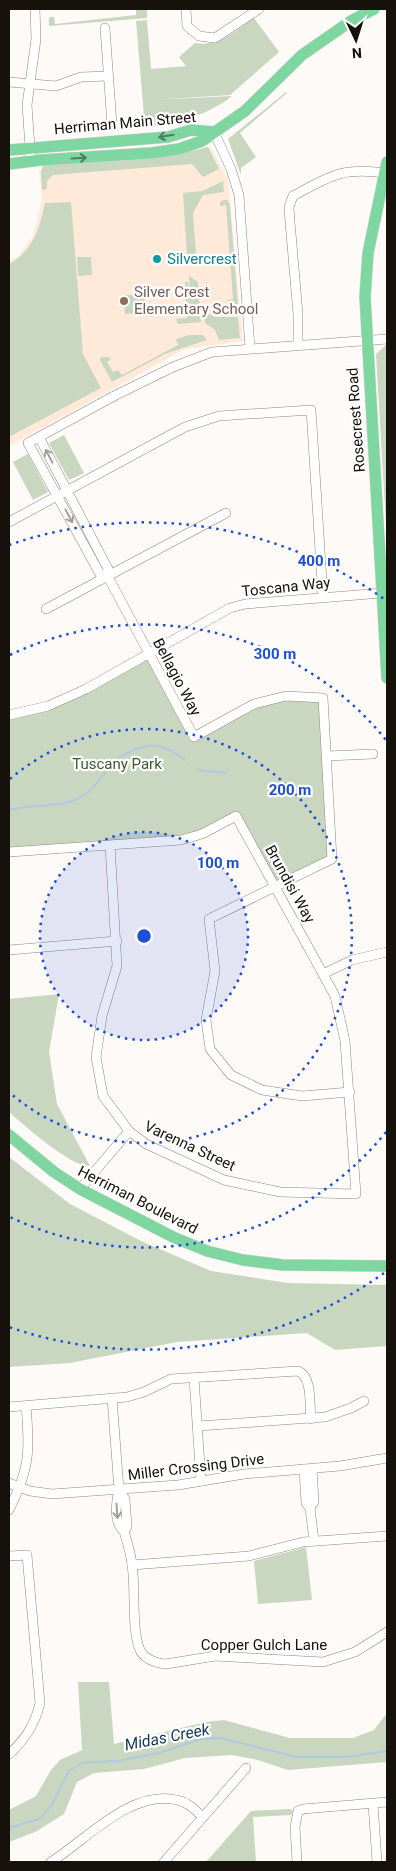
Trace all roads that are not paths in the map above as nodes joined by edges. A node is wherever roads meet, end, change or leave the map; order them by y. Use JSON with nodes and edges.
{"nodes":[{"id":1,"x":35,"y":9,"type":"edge"},
{"id":2,"x":186,"y":9,"type":"edge"},
{"id":3,"x":259,"y":9,"type":"edge"},
{"id":4,"x":374,"y":9,"type":"edge"},
{"id":5,"x":105,"y":28,"type":"dead end"},
{"id":6,"x":108,"y":76,"type":"junction"},
{"id":7,"x":9,"y":82,"type":"edge"},
{"id":8,"x":29,"y":84,"type":"junction"},
{"id":9,"x":112,"y":124,"type":"dead end"},
{"id":10,"x":214,"y":132,"type":"junction"},
{"id":11,"x":29,"y":147,"type":"junction"},
{"id":12,"x":9,"y":150,"type":"edge"},
{"id":13,"x":31,"y":161,"type":"junction"},
{"id":14,"x":9,"y":164,"type":"edge"},
{"id":15,"x":386,"y":168,"type":"edge"},
{"id":16,"x":387,"y":339,"type":"edge"},
{"id":17,"x":366,"y":341,"type":"junction"},
{"id":18,"x":298,"y":346,"type":"junction"},
{"id":19,"x":250,"y":348,"type":"junction"},
{"id":20,"x":39,"y":437,"type":"junction"},
{"id":21,"x":68,"y":490,"type":"junction"},
{"id":22,"x":58,"y":496,"type":"junction"},
{"id":23,"x":226,"y":513,"type":"dead end"},
{"id":24,"x":9,"y":522,"type":"edge"},
{"id":25,"x":108,"y":577,"type":"junction"},
{"id":26,"x":382,"y":593,"type":"junction"},
{"id":27,"x":323,"y":597,"type":"junction"},
{"id":28,"x":46,"y":609,"type":"dead end"},
{"id":29,"x":149,"y":654,"type":"junction"},
{"id":30,"x":387,"y":678,"type":"edge"},
{"id":31,"x":9,"y":715,"type":"edge"},
{"id":32,"x":373,"y":754,"type":"dead end"},
{"id":33,"x":327,"y":756,"type":"junction"},
{"id":34,"x":110,"y":845,"type":"junction"},
{"id":35,"x":9,"y":852,"type":"edge"},
{"id":36,"x":276,"y":886,"type":"junction"},
{"id":37,"x":117,"y":941,"type":"junction"},
{"id":38,"x":9,"y":950,"type":"edge"},
{"id":39,"x":387,"y":952,"type":"edge"},
{"id":40,"x":323,"y":974,"type":"junction"},
{"id":41,"x":350,"y":1092,"type":"junction"},
{"id":42,"x":129,"y":1131,"type":"junction"},
{"id":43,"x":9,"y":1135,"type":"edge"},
{"id":44,"x":80,"y":1189,"type":"junction"},
{"id":45,"x":356,"y":1194,"type":"joint"},
{"id":46,"x":387,"y":1266,"type":"edge"},
{"id":47,"x":194,"y":1378,"type":"junction"},
{"id":48,"x":112,"y":1398,"type":"junction"},
{"id":49,"x":364,"y":1401,"type":"dead end"},
{"id":50,"x":26,"y":1406,"type":"junction"},
{"id":51,"x":9,"y":1407,"type":"edge"},
{"id":52,"x":311,"y":1419,"type":"junction"},
{"id":53,"x":198,"y":1426,"type":"junction"},
{"id":54,"x":387,"y":1458,"type":"edge"},
{"id":55,"x":308,"y":1469,"type":"junction"},
{"id":56,"x":201,"y":1481,"type":"junction"},
{"id":57,"x":9,"y":1483,"type":"edge"},
{"id":58,"x":20,"y":1488,"type":"junction"},
{"id":59,"x":119,"y":1490,"type":"junction"},
{"id":60,"x":9,"y":1510,"type":"edge"},
{"id":61,"x":387,"y":1536,"type":"edge"},
{"id":62,"x":314,"y":1541,"type":"junction"},
{"id":63,"x":9,"y":1556,"type":"edge"},
{"id":64,"x":132,"y":1565,"type":"junction"},
{"id":65,"x":387,"y":1632,"type":"edge"},
{"id":66,"x":9,"y":1754,"type":"edge"},
{"id":67,"x":246,"y":1768,"type":"dead end"},
{"id":68,"x":387,"y":1802,"type":"edge"},
{"id":69,"x":373,"y":1804,"type":"junction"},
{"id":70,"x":203,"y":1817,"type":"junction"},
{"id":71,"x":51,"y":1862,"type":"edge"},
{"id":72,"x":164,"y":1862,"type":"edge"},
{"id":73,"x":297,"y":1862,"type":"edge"},
{"id":74,"x":377,"y":1862,"type":"edge"}],
"edges":[{"from":1,"to":8,"type":"street"},
{"from":2,"to":3,"type":"street"},
{"from":4,"to":10,"type":"main road"},
{"from":5,"to":6,"type":"street"},
{"from":6,"to":8,"type":"street"},
{"from":6,"to":9,"type":"street"},
{"from":7,"to":8,"type":"street"},
{"from":8,"to":11,"type":"street"},
{"from":10,"to":11,"type":"main road","name":"Herriman Main Street","one_way":true},
{"from":13,"to":10,"type":"main road","name":"Herriman Main Street","one_way":true},
{"from":10,"to":19,"type":"street"},
{"from":11,"to":12,"type":"main road","name":"Herriman Main Street"},
{"from":11,"to":13,"type":"street"},
{"from":13,"to":14,"type":"main road","name":"Herriman Main Street"},
{"from":15,"to":17,"type":"main road","name":"Rosecrest Road"},
{"from":15,"to":18,"type":"street"},
{"from":16,"to":17,"type":"street"},
{"from":17,"to":18,"type":"street"},
{"from":17,"to":26,"type":"main road","name":"Rosecrest Road"},
{"from":18,"to":19,"type":"street"},
{"from":19,"to":20,"type":"street"},
{"from":21,"to":20,"type":"street","name":"Bellagio Way","one_way":true},
{"from":20,"to":22,"type":"street","name":"Bellagio Way"},
{"from":21,"to":22,"type":"street"},
{"from":21,"to":25,"type":"street","name":"Bellagio Way"},
{"from":21,"to":27,"type":"street"},
{"from":22,"to":24,"type":"street"},
{"from":22,"to":25,"type":"street","name":"Bellagio Way","one_way":true},
{"from":23,"to":25,"type":"street"},
{"from":25,"to":28,"type":"street"},
{"from":25,"to":29,"type":"street","name":"Bellagio Way"},
{"from":26,"to":27,"type":"street","name":"Toscana Way"},
{"from":26,"to":30,"type":"main road","name":"Rosecrest Road"},
{"from":27,"to":29,"type":"street","name":"Toscana Way"},
{"from":29,"to":31,"type":"street","name":"Toscana Way"},
{"from":29,"to":33,"type":"street","name":"Bellagio Way"},
{"from":32,"to":33,"type":"street"},
{"from":33,"to":36,"type":"street","name":"Bellagio Way"},
{"from":34,"to":35,"type":"street","name":"Brundisi Way"},
{"from":34,"to":36,"type":"street","name":"Brundisi Way"},
{"from":34,"to":37,"type":"street","name":"Varenna Street"},
{"from":36,"to":40,"type":"street","name":"Brundisi Way"},
{"from":36,"to":41,"type":"street"},
{"from":37,"to":38,"type":"street"},
{"from":37,"to":42,"type":"street","name":"Varenna Street"},
{"from":39,"to":40,"type":"street"},
{"from":40,"to":41,"type":"street","name":"Brundisi Way"},
{"from":41,"to":45,"type":"street","name":"Brundisi Way"},
{"from":42,"to":44,"type":"street"},
{"from":42,"to":45,"type":"street","name":"Varenna Street"},
{"from":43,"to":44,"type":"main road","name":"Herriman Boulevard"},
{"from":44,"to":46,"type":"main road","name":"Herriman Boulevard"},
{"from":47,"to":48,"type":"street"},
{"from":47,"to":52,"type":"street"},
{"from":47,"to":53,"type":"street"},
{"from":48,"to":50,"type":"street"},
{"from":48,"to":59,"type":"street","name":"Copper Gulch Lane"},
{"from":49,"to":52,"type":"street"},
{"from":50,"to":51,"type":"street"},
{"from":50,"to":58,"type":"street"},
{"from":52,"to":53,"type":"street"},
{"from":53,"to":56,"type":"street"},
{"from":54,"to":55,"type":"street","name":"Miller Crossing Drive"},
{"from":55,"to":56,"type":"street","name":"Miller Crossing Drive"},
{"from":55,"to":62,"type":"street"},
{"from":56,"to":59,"type":"street","name":"Miller Crossing Drive"},
{"from":57,"to":58,"type":"street","name":"Miller Crossing Drive"},
{"from":58,"to":59,"type":"street","name":"Miller Crossing Drive"},
{"from":58,"to":60,"type":"street"},
{"from":59,"to":64,"type":"street","name":"Copper Gulch Lane"},
{"from":61,"to":62,"type":"street"},
{"from":62,"to":64,"type":"street"},
{"from":63,"to":66,"type":"street"},
{"from":64,"to":65,"type":"street","name":"Copper Gulch Lane"},
{"from":67,"to":70,"type":"street"},
{"from":68,"to":69,"type":"street"},
{"from":69,"to":73,"type":"street"},
{"from":69,"to":74,"type":"street"},
{"from":70,"to":71,"type":"street"},
{"from":70,"to":72,"type":"street"}]}
